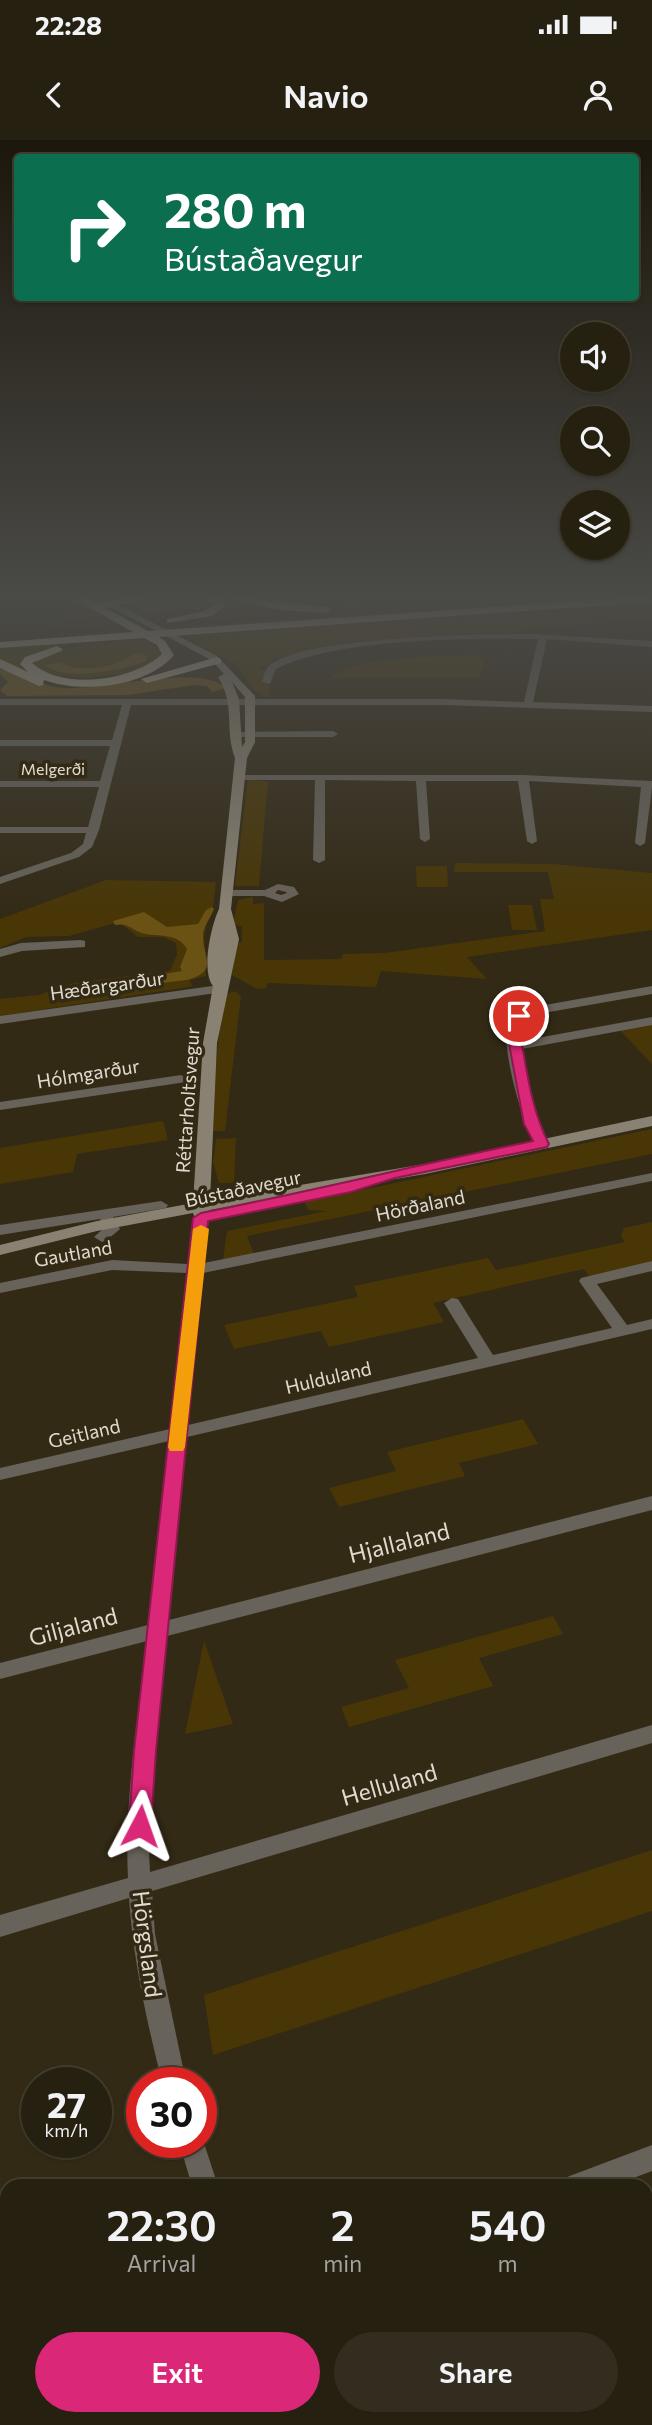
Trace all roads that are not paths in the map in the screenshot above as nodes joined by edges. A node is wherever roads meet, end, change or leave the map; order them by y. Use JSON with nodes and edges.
{"nodes":[{"id":1,"x":0,"y":702,"type":"edge"},
{"id":2,"x":127,"y":702,"type":"junction"},
{"id":3,"x":236,"y":702,"type":"junction"},
{"id":4,"x":251,"y":703,"type":"junction"},
{"id":5,"x":528,"y":704,"type":"joint"},
{"id":6,"x":652,"y":709,"type":"edge"},
{"id":7,"x":334,"y":734,"type":"dead end"},
{"id":8,"x":234,"y":735,"type":"junction"},
{"id":9,"x":250,"y":735,"type":"junction"},
{"id":10,"x":0,"y":743,"type":"edge"},
{"id":11,"x":115,"y":743,"type":"junction"},
{"id":12,"x":241,"y":758,"type":"junction"},
{"id":13,"x":239,"y":777,"type":"junction"},
{"id":14,"x":320,"y":777,"type":"junction"},
{"id":15,"x":421,"y":777,"type":"junction"},
{"id":16,"x":523,"y":778,"type":"junction"},
{"id":17,"x":0,"y":784,"type":"edge"},
{"id":18,"x":105,"y":784,"type":"junction"},
{"id":19,"x":649,"y":784,"type":"edge"},
{"id":20,"x":0,"y":830,"type":"edge"},
{"id":21,"x":94,"y":830,"type":"junction"},
{"id":22,"x":425,"y":839,"type":"dead end"},
{"id":23,"x":532,"y":841,"type":"dead end"},
{"id":24,"x":640,"y":843,"type":"dead end"},
{"id":25,"x":319,"y":860,"type":"dead end"},
{"id":26,"x":0,"y":881,"type":"edge"},
{"id":27,"x":227,"y":893,"type":"junction"},
{"id":28,"x":268,"y":893,"type":"dead end"},
{"id":29,"x":81,"y":944,"type":"dead end"},
{"id":30,"x":0,"y":953,"type":"edge"},
{"id":31,"x":219,"y":987,"type":"junction"},
{"id":32,"x":652,"y":990,"type":"edge"},
{"id":33,"x":0,"y":1020,"type":"edge"},
{"id":34,"x":652,"y":1021,"type":"edge"},
{"id":35,"x":516,"y":1045,"type":"junction"},
{"id":36,"x":181,"y":1079,"type":"dead end"},
{"id":37,"x":0,"y":1106,"type":"edge"},
{"id":38,"x":652,"y":1121,"type":"edge"},
{"id":39,"x":542,"y":1144,"type":"junction"},
{"id":40,"x":652,"y":1177,"type":"edge"},
{"id":41,"x":161,"y":1205,"type":"dead end"},
{"id":42,"x":201,"y":1212,"type":"junction"},
{"id":43,"x":106,"y":1225,"type":"junction"},
{"id":44,"x":0,"y":1230,"type":"edge"},
{"id":45,"x":0,"y":1252,"type":"edge"},
{"id":46,"x":652,"y":1266,"type":"edge"},
{"id":47,"x":196,"y":1269,"type":"junction"},
{"id":48,"x":0,"y":1288,"type":"edge"},
{"id":49,"x":452,"y":1303,"type":"dead end"},
{"id":50,"x":652,"y":1324,"type":"edge"},
{"id":51,"x":623,"y":1331,"type":"junction"},
{"id":52,"x":488,"y":1361,"type":"junction"},
{"id":53,"x":178,"y":1433,"type":"junction"},
{"id":54,"x":0,"y":1474,"type":"edge"},
{"id":55,"x":652,"y":1503,"type":"edge"},
{"id":56,"x":158,"y":1630,"type":"junction"},
{"id":57,"x":0,"y":1671,"type":"edge"},
{"id":58,"x":652,"y":1734,"type":"edge"},
{"id":59,"x":141,"y":1884,"type":"junction"},
{"id":60,"x":0,"y":1926,"type":"edge"},
{"id":61,"x":171,"y":2067,"type":"edge"},
{"id":62,"x":197,"y":2158,"type":"edge"},
{"id":63,"x":652,"y":2158,"type":"edge"},
{"id":64,"x":203,"y":2179,"type":"edge"},
{"id":65,"x":595,"y":2179,"type":"edge"}],
"edges":[{"from":1,"to":2,"type":"street"},
{"from":2,"to":3,"type":"street"},
{"from":2,"to":11,"type":"street"},
{"from":3,"to":4,"type":"street"},
{"from":3,"to":8,"type":"street","name":"Réttarholtsvegur"},
{"from":4,"to":5,"type":"street"},
{"from":4,"to":9,"type":"street","name":"Réttarholtsvegur"},
{"from":5,"to":6,"type":"street"},
{"from":7,"to":9,"type":"street"},
{"from":8,"to":9,"type":"street"},
{"from":8,"to":12,"type":"street","name":"Réttarholtsvegur"},
{"from":9,"to":12,"type":"street","name":"Réttarholtsvegur"},
{"from":10,"to":11,"type":"street"},
{"from":11,"to":18,"type":"street"},
{"from":12,"to":13,"type":"street","name":"Réttarholtsvegur"},
{"from":13,"to":14,"type":"street"},
{"from":13,"to":27,"type":"street","name":"Réttarholtsvegur"},
{"from":14,"to":15,"type":"street"},
{"from":14,"to":25,"type":"street"},
{"from":15,"to":16,"type":"street"},
{"from":15,"to":22,"type":"street"},
{"from":16,"to":19,"type":"street"},
{"from":16,"to":23,"type":"street"},
{"from":17,"to":18,"type":"street","name":"Melgerði"},
{"from":18,"to":21,"type":"street"},
{"from":19,"to":24,"type":"street"},
{"from":20,"to":21,"type":"street"},
{"from":21,"to":26,"type":"street"},
{"from":27,"to":28,"type":"street"},
{"from":27,"to":31,"type":"street","name":"Réttarholtsvegur"},
{"from":29,"to":30,"type":"street"},
{"from":31,"to":33,"type":"street","name":"Hæðargarður"},
{"from":31,"to":42,"type":"street","name":"Réttarholtsvegur"},
{"from":32,"to":35,"type":"street"},
{"from":34,"to":35,"type":"street"},
{"from":35,"to":39,"type":"street"},
{"from":36,"to":37,"type":"street","name":"Hólmgarður"},
{"from":38,"to":39,"type":"street","name":"Bústaðavegur"},
{"from":39,"to":42,"type":"street","name":"Bústaðavegur"},
{"from":40,"to":47,"type":"street","name":"Hörðaland"},
{"from":41,"to":43,"type":"street","name":"Bústaðavegur"},
{"from":42,"to":43,"type":"street","name":"Bústaðavegur"},
{"from":42,"to":47,"type":"street","name":"Hörgsland"},
{"from":43,"to":44,"type":"street","name":"Bústaðavegur"},
{"from":43,"to":45,"type":"street","name":"Bústaðavegur"},
{"from":46,"to":51,"type":"street"},
{"from":47,"to":48,"type":"street","name":"Gautland"},
{"from":47,"to":53,"type":"street","name":"Hörgsland"},
{"from":49,"to":52,"type":"street"},
{"from":50,"to":51,"type":"street","name":"Hulduland"},
{"from":51,"to":52,"type":"street","name":"Hulduland"},
{"from":52,"to":53,"type":"street","name":"Hulduland"},
{"from":53,"to":54,"type":"street","name":"Geitland"},
{"from":53,"to":56,"type":"street","name":"Hörgsland"},
{"from":55,"to":56,"type":"street","name":"Hjallaland"},
{"from":56,"to":57,"type":"street","name":"Giljaland"},
{"from":56,"to":59,"type":"street","name":"Hörgsland"},
{"from":58,"to":59,"type":"street","name":"Helluland"},
{"from":59,"to":60,"type":"street","name":"Helluland"},
{"from":59,"to":61,"type":"street","name":"Hörgsland"},
{"from":62,"to":64,"type":"street"},
{"from":63,"to":65,"type":"street"}]}
